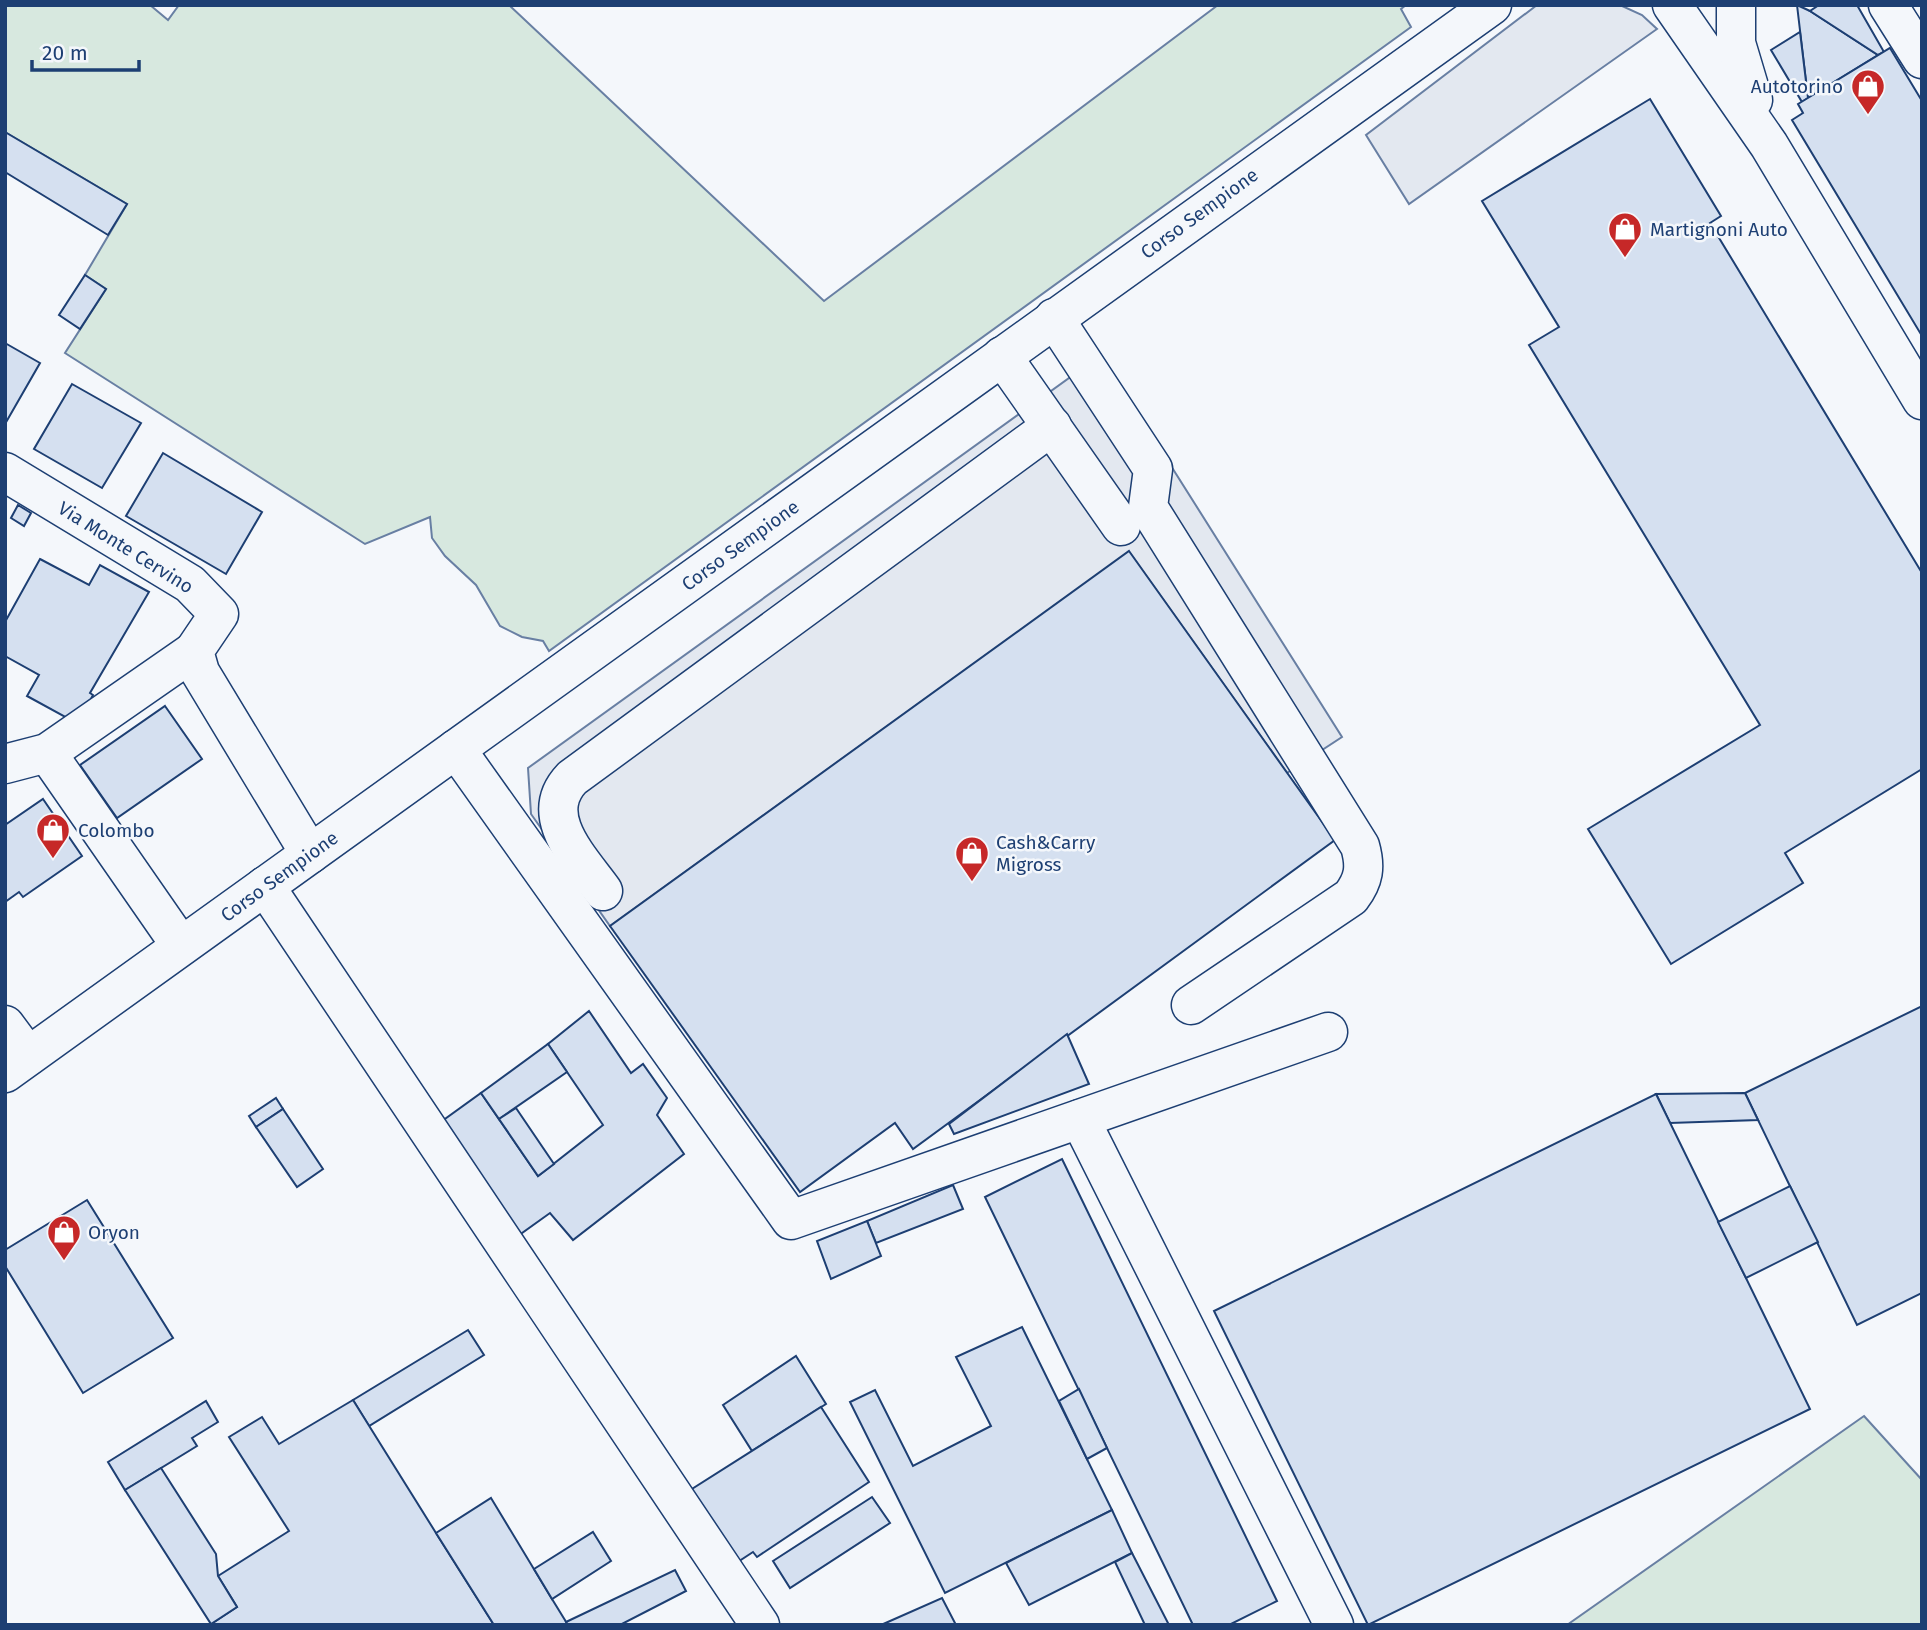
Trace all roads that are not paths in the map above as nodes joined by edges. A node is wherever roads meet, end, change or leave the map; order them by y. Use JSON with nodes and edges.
{"nodes":[{"id":1,"x":1672,"y":5,"type":"edge"},
{"id":2,"x":1736,"y":5,"type":"edge"},
{"id":3,"x":1888,"y":5,"type":"edge"},
{"id":4,"x":1481,"y":9,"type":"edge"},
{"id":5,"x":1922,"y":59,"type":"edge"},
{"id":6,"x":1769,"y":145,"type":"junction"},
{"id":7,"x":1054,"y":318,"type":"junction"},
{"id":8,"x":1002,"y":356,"type":"junction"},
{"id":9,"x":1922,"y":400,"type":"edge"},
{"id":10,"x":1052,"y":426,"type":"junction"},
{"id":11,"x":5,"y":472,"type":"edge"},
{"id":12,"x":1121,"y":526,"type":"dead end"},
{"id":13,"x":194,"y":651,"type":"junction"},
{"id":14,"x":456,"y":749,"type":"junction"},
{"id":15,"x":47,"y":753,"type":"junction"},
{"id":16,"x":5,"y":764,"type":"edge"},
{"id":17,"x":310,"y":854,"type":"junction"},
{"id":18,"x":265,"y":886,"type":"junction"},
{"id":19,"x":603,"y":891,"type":"dead end"},
{"id":20,"x":181,"y":946,"type":"junction"},
{"id":21,"x":1191,"y":1005,"type":"dead end"},
{"id":22,"x":5,"y":1025,"type":"edge"},
{"id":23,"x":1328,"y":1032,"type":"dead end"},
{"id":24,"x":17,"y":1065,"type":"edge"},
{"id":25,"x":1080,"y":1119,"type":"junction"},
{"id":26,"x":760,"y":1625,"type":"edge"},
{"id":27,"x":1334,"y":1625,"type":"edge"}],
"edges":[{"from":1,"to":6,"type":"main road"},
{"from":2,"to":6,"type":"main road"},
{"from":3,"to":5,"type":"main road"},
{"from":4,"to":7,"type":"main road","name":"Corso Sempione"},
{"from":6,"to":9,"type":"main road"},
{"from":7,"to":8,"type":"main road","name":"Corso Sempione"},
{"from":7,"to":21,"type":"main road"},
{"from":8,"to":10,"type":"main road"},
{"from":8,"to":14,"type":"main road","name":"Corso Sempione"},
{"from":10,"to":12,"type":"main road"},
{"from":10,"to":19,"type":"main road"},
{"from":11,"to":13,"type":"main road","name":"Via Monte Cervino"},
{"from":13,"to":15,"type":"main road"},
{"from":13,"to":17,"type":"main road"},
{"from":14,"to":17,"type":"main road","name":"Corso Sempione"},
{"from":14,"to":25,"type":"main road"},
{"from":15,"to":16,"type":"main road"},
{"from":15,"to":20,"type":"main road"},
{"from":17,"to":18,"type":"main road","name":"Corso Sempione"},
{"from":18,"to":20,"type":"main road","name":"Corso Sempione"},
{"from":18,"to":26,"type":"main road"},
{"from":20,"to":24,"type":"main road","name":"Corso Sempione"},
{"from":22,"to":24,"type":"main road"},
{"from":23,"to":25,"type":"main road"},
{"from":25,"to":27,"type":"main road"}]}
